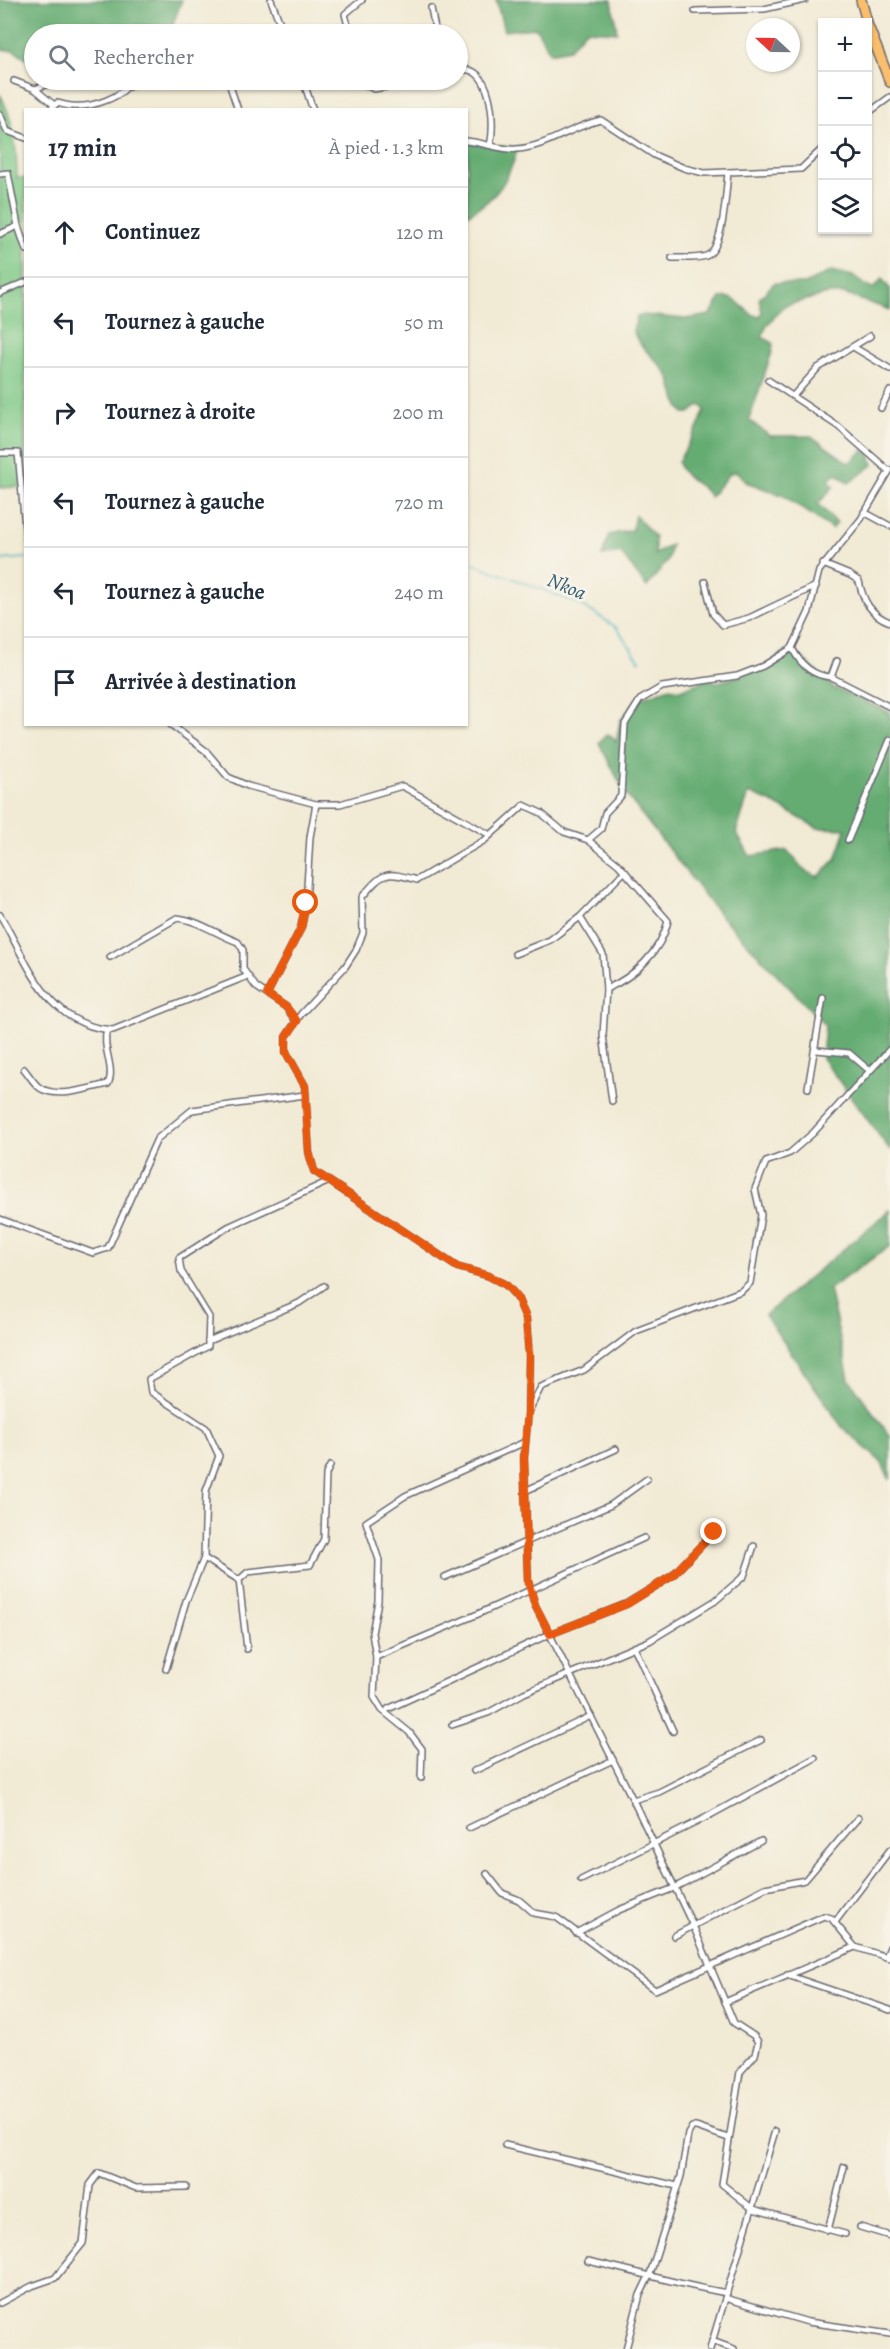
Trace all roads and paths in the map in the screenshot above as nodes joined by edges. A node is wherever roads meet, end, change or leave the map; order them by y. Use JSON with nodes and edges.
{"nodes":[{"id":1,"x":271,"y":0,"type":"edge"},
{"id":2,"x":362,"y":0,"type":"edge"},
{"id":3,"x":805,"y":0,"type":"edge"},
{"id":4,"x":861,"y":0,"type":"edge"},
{"id":5,"x":431,"y":8,"type":"dead end"},
{"id":6,"x":695,"y":11,"type":"dead end"},
{"id":7,"x":866,"y":18,"type":"edge"},
{"id":8,"x":280,"y":24,"type":"edge"},
{"id":9,"x":348,"y":24,"type":"edge"},
{"id":10,"x":434,"y":24,"type":"edge"},
{"id":11,"x":872,"y":37,"type":"edge"},
{"id":12,"x":468,"y":68,"type":"edge"},
{"id":13,"x":14,"y":81,"type":"dead end"},
{"id":14,"x":890,"y":82,"type":"edge"},
{"id":15,"x":24,"y":85,"type":"edge"},
{"id":16,"x":36,"y":90,"type":"edge"},
{"id":17,"x":122,"y":90,"type":"edge"},
{"id":18,"x":231,"y":90,"type":"edge"},
{"id":19,"x":306,"y":90,"type":"edge"},
{"id":20,"x":890,"y":97,"type":"edge"},
{"id":21,"x":52,"y":107,"type":"edge"},
{"id":22,"x":237,"y":108,"type":"edge"},
{"id":23,"x":312,"y":108,"type":"edge"},
{"id":24,"x":872,"y":110,"type":"edge"},
{"id":25,"x":0,"y":114,"type":"edge"},
{"id":26,"x":24,"y":137,"type":"edge"},
{"id":27,"x":468,"y":141,"type":"edge"},
{"id":28,"x":490,"y":145,"type":"junction"},
{"id":29,"x":818,"y":153,"type":"edge"},
{"id":30,"x":728,"y":172,"type":"junction"},
{"id":31,"x":0,"y":174,"type":"edge"},
{"id":32,"x":18,"y":226,"type":"junction"},
{"id":33,"x":0,"y":234,"type":"edge"},
{"id":34,"x":24,"y":244,"type":"edge"},
{"id":35,"x":672,"y":258,"type":"dead end"},
{"id":36,"x":24,"y":283,"type":"edge"},
{"id":37,"x":0,"y":293,"type":"edge"},
{"id":38,"x":870,"y":336,"type":"dead end"},
{"id":39,"x":855,"y":348,"type":"junction"},
{"id":40,"x":890,"y":369,"type":"edge"},
{"id":41,"x":768,"y":380,"type":"dead end"},
{"id":42,"x":890,"y":391,"type":"edge"},
{"id":43,"x":793,"y":396,"type":"junction"},
{"id":44,"x":881,"y":408,"type":"dead end"},
{"id":45,"x":0,"y":453,"type":"edge"},
{"id":46,"x":890,"y":470,"type":"edge"},
{"id":47,"x":864,"y":512,"type":"junction"},
{"id":48,"x":24,"y":517,"type":"edge"},
{"id":49,"x":890,"y":526,"type":"edge"},
{"id":50,"x":823,"y":564,"type":"junction"},
{"id":51,"x":705,"y":582,"type":"dead end"},
{"id":52,"x":816,"y":586,"type":"junction"},
{"id":53,"x":890,"y":622,"type":"edge"},
{"id":54,"x":792,"y":648,"type":"junction"},
{"id":55,"x":837,"y":661,"type":"dead end"},
{"id":56,"x":831,"y":677,"type":"junction"},
{"id":57,"x":890,"y":707,"type":"edge"},
{"id":58,"x":173,"y":726,"type":"edge"},
{"id":59,"x":890,"y":741,"type":"edge"},
{"id":60,"x":316,"y":804,"type":"junction"},
{"id":61,"x":490,"y":835,"type":"junction"},
{"id":62,"x":588,"y":840,"type":"junction"},
{"id":63,"x":848,"y":840,"type":"dead end"},
{"id":64,"x":625,"y":871,"type":"junction"},
{"id":65,"x":0,"y":915,"type":"edge"},
{"id":66,"x":580,"y":917,"type":"junction"},
{"id":67,"x":515,"y":954,"type":"dead end"},
{"id":68,"x":110,"y":957,"type":"dead end"},
{"id":69,"x":248,"y":976,"type":"junction"},
{"id":70,"x":606,"y":989,"type":"junction"},
{"id":71,"x":267,"y":994,"type":"junction"},
{"id":72,"x":823,"y":998,"type":"dead end"},
{"id":73,"x":297,"y":1021,"type":"junction"},
{"id":74,"x":107,"y":1029,"type":"junction"},
{"id":75,"x":890,"y":1049,"type":"edge"},
{"id":76,"x":816,"y":1050,"type":"junction"},
{"id":77,"x":24,"y":1070,"type":"dead end"},
{"id":78,"x":870,"y":1071,"type":"junction"},
{"id":79,"x":808,"y":1088,"type":"dead end"},
{"id":80,"x":305,"y":1095,"type":"junction"},
{"id":81,"x":612,"y":1101,"type":"dead end"},
{"id":82,"x":327,"y":1182,"type":"junction"},
{"id":83,"x":0,"y":1220,"type":"edge"},
{"id":84,"x":324,"y":1286,"type":"dead end"},
{"id":85,"x":208,"y":1341,"type":"junction"},
{"id":86,"x":528,"y":1413,"type":"junction"},
{"id":87,"x":525,"y":1442,"type":"junction"},
{"id":88,"x":616,"y":1449,"type":"dead end"},
{"id":89,"x":330,"y":1466,"type":"dead end"},
{"id":90,"x":647,"y":1479,"type":"dead end"},
{"id":91,"x":525,"y":1491,"type":"junction"},
{"id":92,"x":714,"y":1532,"type":"dead end"},
{"id":93,"x":644,"y":1538,"type":"dead end"},
{"id":94,"x":527,"y":1541,"type":"junction"},
{"id":95,"x":754,"y":1546,"type":"dead end"},
{"id":96,"x":204,"y":1558,"type":"junction"},
{"id":97,"x":445,"y":1577,"type":"dead end"},
{"id":98,"x":238,"y":1580,"type":"junction"},
{"id":99,"x":530,"y":1590,"type":"junction"},
{"id":100,"x":550,"y":1634,"type":"junction"},
{"id":101,"x":634,"y":1647,"type":"junction"},
{"id":102,"x":248,"y":1649,"type":"dead end"},
{"id":103,"x":376,"y":1657,"type":"junction"},
{"id":104,"x":166,"y":1669,"type":"dead end"},
{"id":105,"x":569,"y":1672,"type":"junction"},
{"id":106,"x":388,"y":1709,"type":"dead end"},
{"id":107,"x":591,"y":1716,"type":"junction"},
{"id":108,"x":452,"y":1725,"type":"dead end"},
{"id":109,"x":673,"y":1731,"type":"dead end"},
{"id":110,"x":761,"y":1740,"type":"dead end"},
{"id":111,"x":815,"y":1758,"type":"dead end"},
{"id":112,"x":613,"y":1760,"type":"junction"},
{"id":113,"x":474,"y":1771,"type":"dead end"},
{"id":114,"x":420,"y":1778,"type":"dead end"},
{"id":115,"x":633,"y":1800,"type":"junction"},
{"id":116,"x":858,"y":1818,"type":"dead end"},
{"id":117,"x":469,"y":1828,"type":"dead end"},
{"id":118,"x":761,"y":1841,"type":"dead end"},
{"id":119,"x":654,"y":1844,"type":"junction"},
{"id":120,"x":890,"y":1850,"type":"edge"},
{"id":121,"x":487,"y":1874,"type":"dead end"},
{"id":122,"x":581,"y":1880,"type":"dead end"},
{"id":123,"x":674,"y":1888,"type":"junction"},
{"id":124,"x":835,"y":1922,"type":"junction"},
{"id":125,"x":692,"y":1926,"type":"junction"},
{"id":126,"x":576,"y":1932,"type":"junction"},
{"id":127,"x":674,"y":1936,"type":"dead end"},
{"id":128,"x":855,"y":1947,"type":"junction"},
{"id":129,"x":890,"y":1947,"type":"edge"},
{"id":130,"x":888,"y":1958,"type":"edge"},
{"id":131,"x":710,"y":1967,"type":"junction"},
{"id":132,"x":787,"y":1975,"type":"junction"},
{"id":133,"x":725,"y":2002,"type":"junction"},
{"id":134,"x":890,"y":2010,"type":"edge"},
{"id":135,"x":775,"y":2131,"type":"dead end"},
{"id":136,"x":728,"y":2138,"type":"junction"},
{"id":137,"x":505,"y":2145,"type":"dead end"},
{"id":138,"x":844,"y":2167,"type":"dead end"},
{"id":139,"x":677,"y":2186,"type":"junction"},
{"id":140,"x":186,"y":2187,"type":"dead end"},
{"id":141,"x":753,"y":2210,"type":"junction"},
{"id":142,"x":860,"y":2227,"type":"dead end"},
{"id":143,"x":828,"y":2230,"type":"junction"},
{"id":144,"x":845,"y":2234,"type":"dead end"},
{"id":145,"x":890,"y":2236,"type":"edge"},
{"id":146,"x":588,"y":2260,"type":"dead end"},
{"id":147,"x":650,"y":2274,"type":"junction"},
{"id":148,"x":726,"y":2295,"type":"junction"},
{"id":149,"x":0,"y":2303,"type":"edge"},
{"id":150,"x":890,"y":2334,"type":"edge"},
{"id":151,"x":712,"y":2341,"type":"junction"},
{"id":152,"x":626,"y":2349,"type":"edge"},
{"id":153,"x":710,"y":2349,"type":"edge"},
{"id":154,"x":734,"y":2349,"type":"edge"}],
"edges":[{"from":1,"to":8,"type":"street"},
{"from":2,"to":9,"type":"street"},
{"from":3,"to":6,"type":"street"},
{"from":4,"to":7,"type":"highway"},
{"from":5,"to":10,"type":"street"},
{"from":11,"to":14,"type":"highway"},
{"from":12,"to":28,"type":"street"},
{"from":13,"to":15,"type":"street"},
{"from":16,"to":21,"type":"street"},
{"from":17,"to":21,"type":"street"},
{"from":18,"to":22,"type":"street"},
{"from":19,"to":23,"type":"street"},
{"from":20,"to":24,"type":"street"},
{"from":25,"to":26,"type":"street"},
{"from":27,"to":28,"type":"street"},
{"from":28,"to":30,"type":"street"},
{"from":29,"to":30,"type":"street"},
{"from":30,"to":35,"type":"street"},
{"from":31,"to":32,"type":"street"},
{"from":32,"to":33,"type":"street"},
{"from":32,"to":34,"type":"street"},
{"from":36,"to":37,"type":"street"},
{"from":38,"to":39,"type":"street"},
{"from":39,"to":40,"type":"street"},
{"from":39,"to":43,"type":"street"},
{"from":41,"to":43,"type":"street"},
{"from":42,"to":44,"type":"street"},
{"from":43,"to":46,"type":"street"},
{"from":45,"to":48,"type":"street"},
{"from":46,"to":47,"type":"street"},
{"from":47,"to":49,"type":"street"},
{"from":47,"to":50,"type":"street"},
{"from":50,"to":52,"type":"street"},
{"from":50,"to":53,"type":"street"},
{"from":51,"to":52,"type":"street"},
{"from":52,"to":54,"type":"street"},
{"from":54,"to":56,"type":"street"},
{"from":54,"to":62,"type":"street"},
{"from":55,"to":56,"type":"street"},
{"from":56,"to":57,"type":"street"},
{"from":58,"to":60,"type":"street"},
{"from":59,"to":63,"type":"street"},
{"from":60,"to":61,"type":"street"},
{"from":60,"to":71,"type":"street"},
{"from":61,"to":62,"type":"street"},
{"from":61,"to":73,"type":"street"},
{"from":62,"to":64,"type":"street"},
{"from":64,"to":66,"type":"street"},
{"from":64,"to":70,"type":"street"},
{"from":65,"to":74,"type":"street"},
{"from":66,"to":67,"type":"street"},
{"from":66,"to":70,"type":"street"},
{"from":68,"to":69,"type":"street"},
{"from":69,"to":71,"type":"street"},
{"from":69,"to":74,"type":"street"},
{"from":70,"to":81,"type":"street"},
{"from":71,"to":73,"type":"street"},
{"from":72,"to":76,"type":"street"},
{"from":73,"to":80,"type":"street"},
{"from":74,"to":77,"type":"street"},
{"from":75,"to":78,"type":"street"},
{"from":76,"to":78,"type":"street"},
{"from":76,"to":79,"type":"street"},
{"from":78,"to":86,"type":"street"},
{"from":80,"to":82,"type":"street"},
{"from":80,"to":83,"type":"street"},
{"from":82,"to":85,"type":"street"},
{"from":82,"to":86,"type":"street"},
{"from":84,"to":85,"type":"street"},
{"from":85,"to":96,"type":"street"},
{"from":86,"to":87,"type":"street"},
{"from":87,"to":91,"type":"street"},
{"from":87,"to":103,"type":"street"},
{"from":88,"to":91,"type":"street"},
{"from":89,"to":98,"type":"street"},
{"from":90,"to":94,"type":"street"},
{"from":91,"to":94,"type":"street"},
{"from":92,"to":100,"type":"street"},
{"from":93,"to":99,"type":"street"},
{"from":94,"to":97,"type":"street"},
{"from":94,"to":99,"type":"street"},
{"from":95,"to":101,"type":"street"},
{"from":96,"to":98,"type":"street"},
{"from":96,"to":104,"type":"street"},
{"from":98,"to":102,"type":"street"},
{"from":99,"to":100,"type":"street"},
{"from":99,"to":103,"type":"street"},
{"from":100,"to":105,"type":"street"},
{"from":100,"to":106,"type":"street"},
{"from":101,"to":105,"type":"street"},
{"from":101,"to":109,"type":"street"},
{"from":103,"to":114,"type":"street"},
{"from":105,"to":107,"type":"street"},
{"from":105,"to":108,"type":"street"},
{"from":107,"to":112,"type":"street"},
{"from":107,"to":113,"type":"street"},
{"from":110,"to":115,"type":"street"},
{"from":111,"to":119,"type":"street"},
{"from":112,"to":115,"type":"street"},
{"from":112,"to":117,"type":"street"},
{"from":115,"to":119,"type":"street"},
{"from":116,"to":125,"type":"street"},
{"from":118,"to":123,"type":"street"},
{"from":119,"to":122,"type":"street"},
{"from":119,"to":123,"type":"street"},
{"from":120,"to":124,"type":"street"},
{"from":121,"to":126,"type":"street"},
{"from":123,"to":125,"type":"street"},
{"from":123,"to":126,"type":"street"},
{"from":124,"to":128,"type":"street"},
{"from":124,"to":131,"type":"street"},
{"from":125,"to":127,"type":"street"},
{"from":125,"to":131,"type":"street"},
{"from":126,"to":131,"type":"street"},
{"from":128,"to":130,"type":"street"},
{"from":128,"to":132,"type":"street"},
{"from":129,"to":130,"type":"street"},
{"from":131,"to":133,"type":"street"},
{"from":132,"to":133,"type":"street"},
{"from":132,"to":134,"type":"street"},
{"from":133,"to":136,"type":"street"},
{"from":135,"to":141,"type":"street"},
{"from":136,"to":139,"type":"street"},
{"from":136,"to":141,"type":"street"},
{"from":137,"to":139,"type":"street"},
{"from":138,"to":143,"type":"street"},
{"from":139,"to":147,"type":"street"},
{"from":140,"to":149,"type":"street"},
{"from":141,"to":143,"type":"street"},
{"from":141,"to":148,"type":"street"},
{"from":142,"to":145,"type":"street"},
{"from":143,"to":144,"type":"street"},
{"from":146,"to":147,"type":"street"},
{"from":147,"to":148,"type":"street"},
{"from":147,"to":152,"type":"street"},
{"from":148,"to":150,"type":"street"},
{"from":148,"to":151,"type":"street"},
{"from":151,"to":153,"type":"street"},
{"from":151,"to":154,"type":"street"}]}
